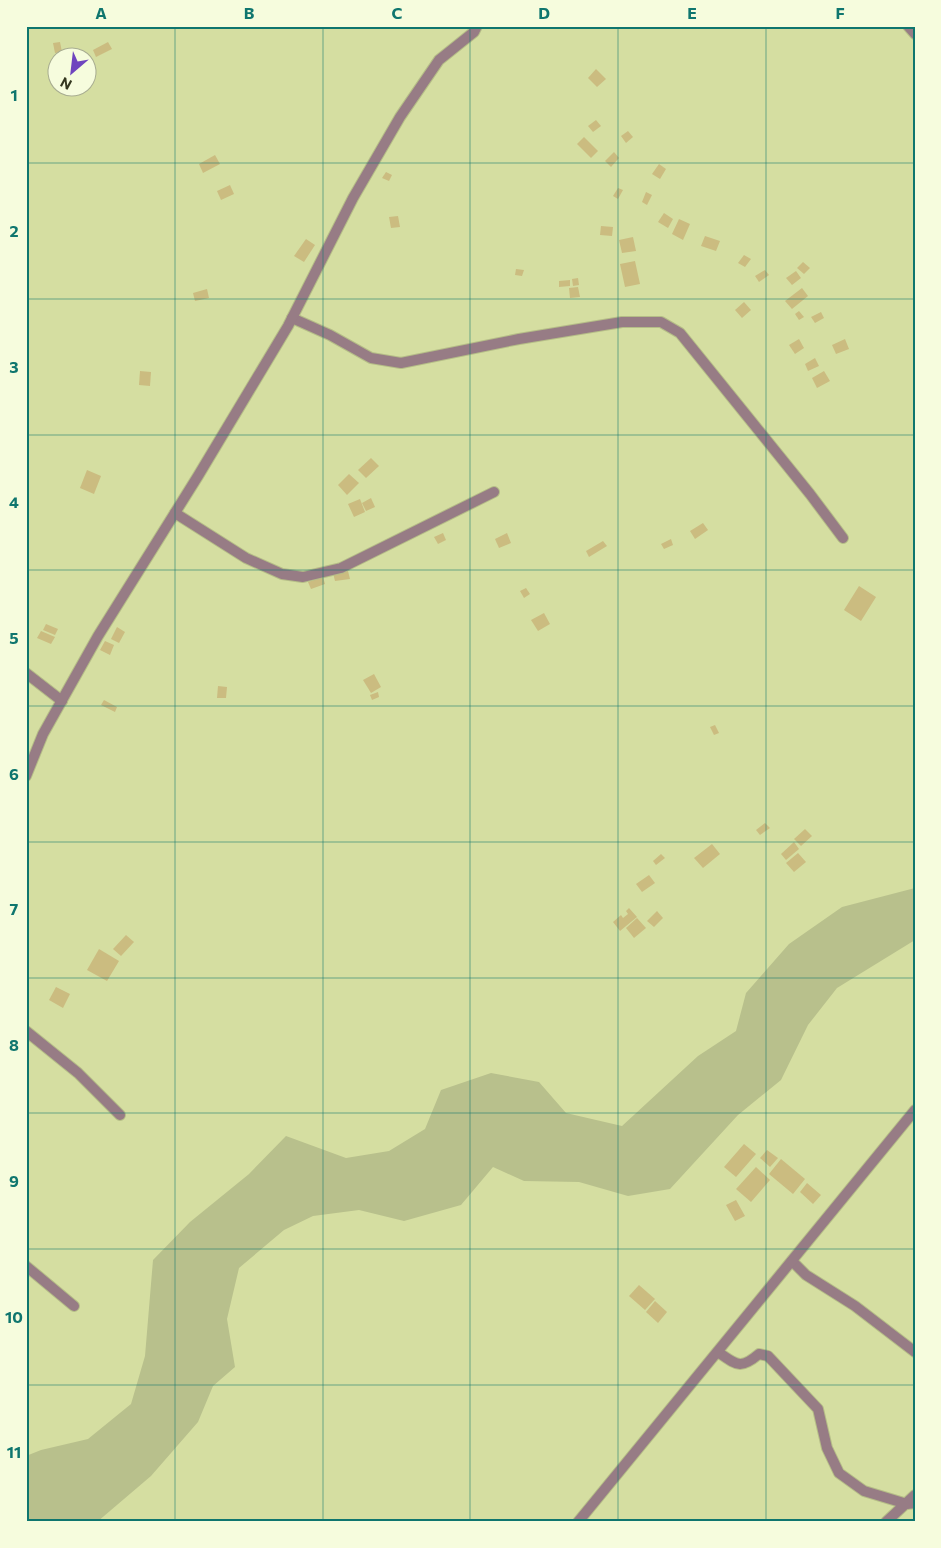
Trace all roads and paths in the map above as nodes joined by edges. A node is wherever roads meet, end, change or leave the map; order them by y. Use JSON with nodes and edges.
{"nodes":[{"id":1,"x":477,"y":26,"type":"edge"},
{"id":2,"x":908,"y":26,"type":"edge"},
{"id":3,"x":915,"y":34,"type":"edge"},
{"id":4,"x":292,"y":318,"type":"junction"},
{"id":5,"x":494,"y":492,"type":"dead end"},
{"id":6,"x":175,"y":513,"type":"junction"},
{"id":7,"x":843,"y":538,"type":"dead end"},
{"id":8,"x":26,"y":673,"type":"edge"},
{"id":9,"x":62,"y":700,"type":"junction"},
{"id":10,"x":26,"y":776,"type":"edge"},
{"id":11,"x":26,"y":1031,"type":"edge"},
{"id":12,"x":915,"y":1110,"type":"edge"},
{"id":13,"x":120,"y":1115,"type":"dead end"},
{"id":14,"x":792,"y":1261,"type":"junction"},
{"id":15,"x":26,"y":1266,"type":"edge"},
{"id":16,"x":74,"y":1306,"type":"dead end"},
{"id":17,"x":718,"y":1352,"type":"junction"},
{"id":18,"x":915,"y":1352,"type":"edge"},
{"id":19,"x":915,"y":1495,"type":"edge"},
{"id":20,"x":911,"y":1504,"type":"edge"},
{"id":21,"x":580,"y":1521,"type":"edge"},
{"id":22,"x":886,"y":1522,"type":"edge"}],
"edges":[{"from":1,"to":4,"type":"street"},
{"from":2,"to":3,"type":"street"},
{"from":4,"to":6,"type":"street"},
{"from":4,"to":7,"type":"street"},
{"from":5,"to":6,"type":"street"},
{"from":6,"to":9,"type":"street"},
{"from":8,"to":9,"type":"street"},
{"from":9,"to":10,"type":"street"},
{"from":11,"to":13,"type":"street"},
{"from":12,"to":14,"type":"street"},
{"from":14,"to":17,"type":"street"},
{"from":14,"to":18,"type":"street"},
{"from":15,"to":16,"type":"street"},
{"from":17,"to":20,"type":"street"},
{"from":17,"to":21,"type":"street"},
{"from":19,"to":20,"type":"street"},
{"from":20,"to":22,"type":"street"}]}
